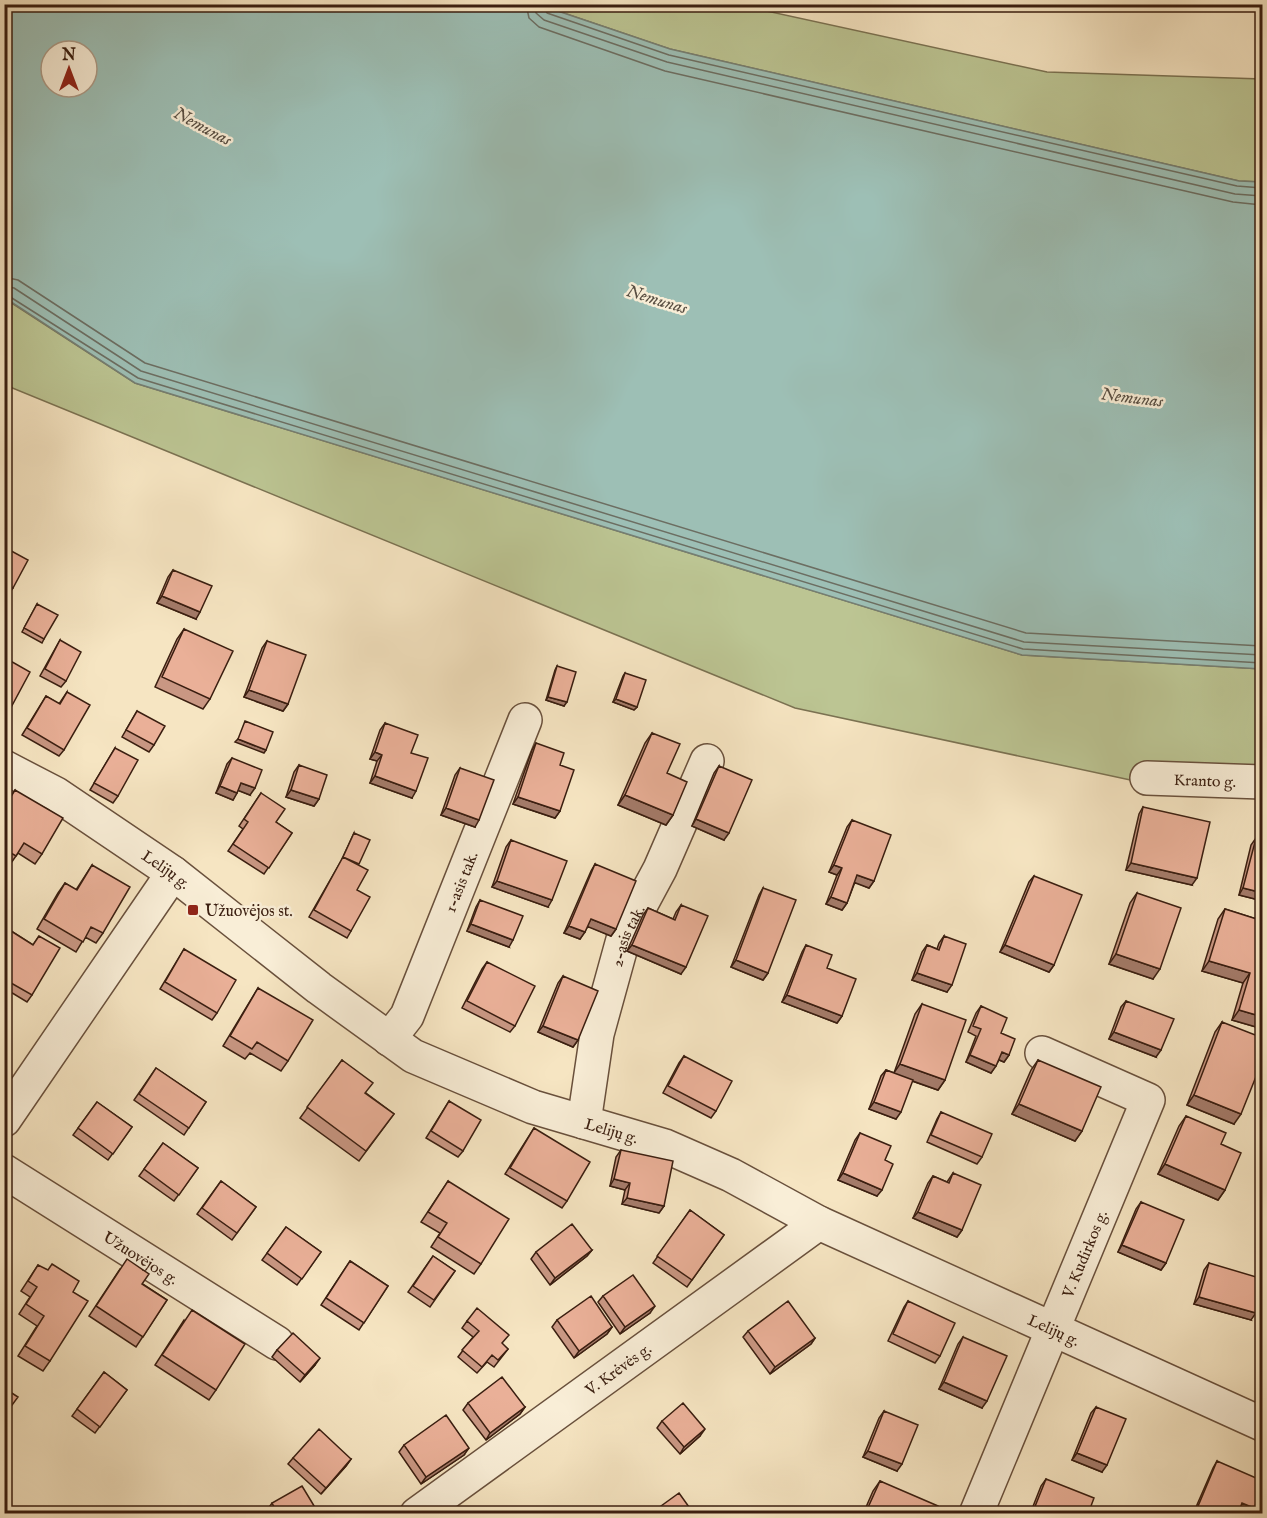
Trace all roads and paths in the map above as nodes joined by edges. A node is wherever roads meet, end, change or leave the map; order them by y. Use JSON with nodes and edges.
{"nodes":[{"id":1,"x":525,"y":720,"type":"dead end"},
{"id":2,"x":707,"y":761,"type":"dead end"},
{"id":3,"x":4,"y":767,"type":"edge"},
{"id":4,"x":1147,"y":778,"type":"dead end"},
{"id":5,"x":1263,"y":782,"type":"edge"},
{"id":6,"x":173,"y":873,"type":"junction"},
{"id":7,"x":389,"y":1039,"type":"junction"},
{"id":8,"x":1042,"y":1053,"type":"dead end"},
{"id":9,"x":4,"y":1120,"type":"edge"},
{"id":10,"x":584,"y":1122,"type":"junction"},
{"id":11,"x":4,"y":1171,"type":"edge"},
{"id":12,"x":819,"y":1224,"type":"junction"},
{"id":13,"x":1053,"y":1327,"type":"junction"},
{"id":14,"x":277,"y":1343,"type":"dead end"},
{"id":15,"x":1263,"y":1424,"type":"edge"},
{"id":16,"x":417,"y":1514,"type":"edge"},
{"id":17,"x":976,"y":1514,"type":"edge"}],
"edges":[{"from":1,"to":7,"type":"street","name":"1-asis tak."},
{"from":2,"to":10,"type":"street","name":"2-asis tak."},
{"from":3,"to":6,"type":"street","name":"Lelijų g."},
{"from":4,"to":5,"type":"street","name":"Kranto g."},
{"from":6,"to":7,"type":"street","name":"Lelijų g."},
{"from":6,"to":9,"type":"street"},
{"from":7,"to":10,"type":"street","name":"Lelijų g."},
{"from":8,"to":13,"type":"street","name":"V. Kudirkos g."},
{"from":10,"to":12,"type":"street","name":"Lelijų g."},
{"from":11,"to":14,"type":"street","name":"Užuovėjos g."},
{"from":12,"to":13,"type":"street","name":"Lelijų g."},
{"from":12,"to":16,"type":"street","name":"V. Krėvės g."},
{"from":13,"to":15,"type":"street","name":"Lelijų g."},
{"from":13,"to":17,"type":"street","name":"V. Kudirkos g."}]}
